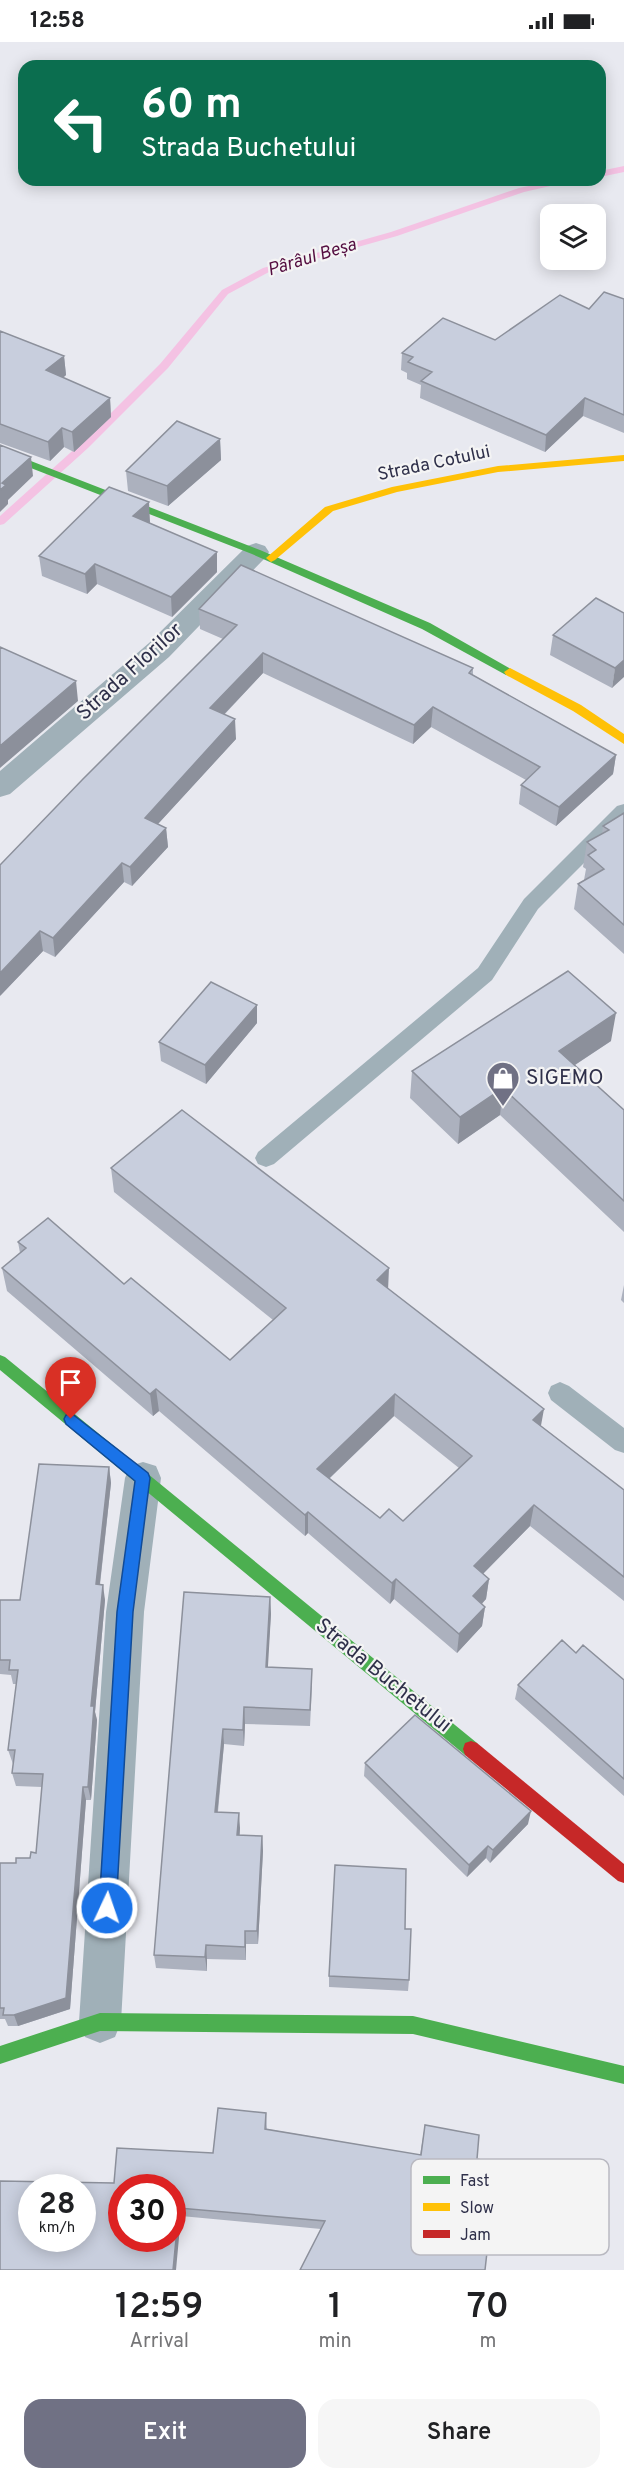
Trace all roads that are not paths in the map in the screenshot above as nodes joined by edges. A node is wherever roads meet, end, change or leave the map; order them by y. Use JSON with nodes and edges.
{"nodes":[{"id":1,"x":0,"y":452,"type":"edge"},
{"id":2,"x":624,"y":458,"type":"edge"},
{"id":3,"x":264,"y":555,"type":"junction"},
{"id":4,"x":624,"y":740,"type":"edge"},
{"id":5,"x":0,"y":788,"type":"edge"},
{"id":6,"x":624,"y":811,"type":"edge"},
{"id":7,"x":266,"y":1158,"type":"dead end"},
{"id":8,"x":0,"y":1361,"type":"edge"},
{"id":9,"x":560,"y":1393,"type":"dead end"},
{"id":10,"x":624,"y":1442,"type":"edge"},
{"id":11,"x":143,"y":1478,"type":"junction"},
{"id":12,"x":624,"y":1875,"type":"edge"},
{"id":13,"x":100,"y":2022,"type":"junction"},
{"id":14,"x":0,"y":2055,"type":"edge"},
{"id":15,"x":624,"y":2074,"type":"edge"}],
"edges":[{"from":1,"to":3,"type":"street"},
{"from":2,"to":3,"type":"street","name":"Strada Cotului"},
{"from":3,"to":4,"type":"street"},
{"from":3,"to":5,"type":"street","name":"Strada Florilor"},
{"from":6,"to":7,"type":"lane"},
{"from":8,"to":11,"type":"street","name":"Strada Buchetului"},
{"from":9,"to":10,"type":"lane"},
{"from":11,"to":12,"type":"street","name":"Strada Buchetului"},
{"from":11,"to":13,"type":"street"},
{"from":13,"to":14,"type":"street"},
{"from":13,"to":15,"type":"street"}]}
